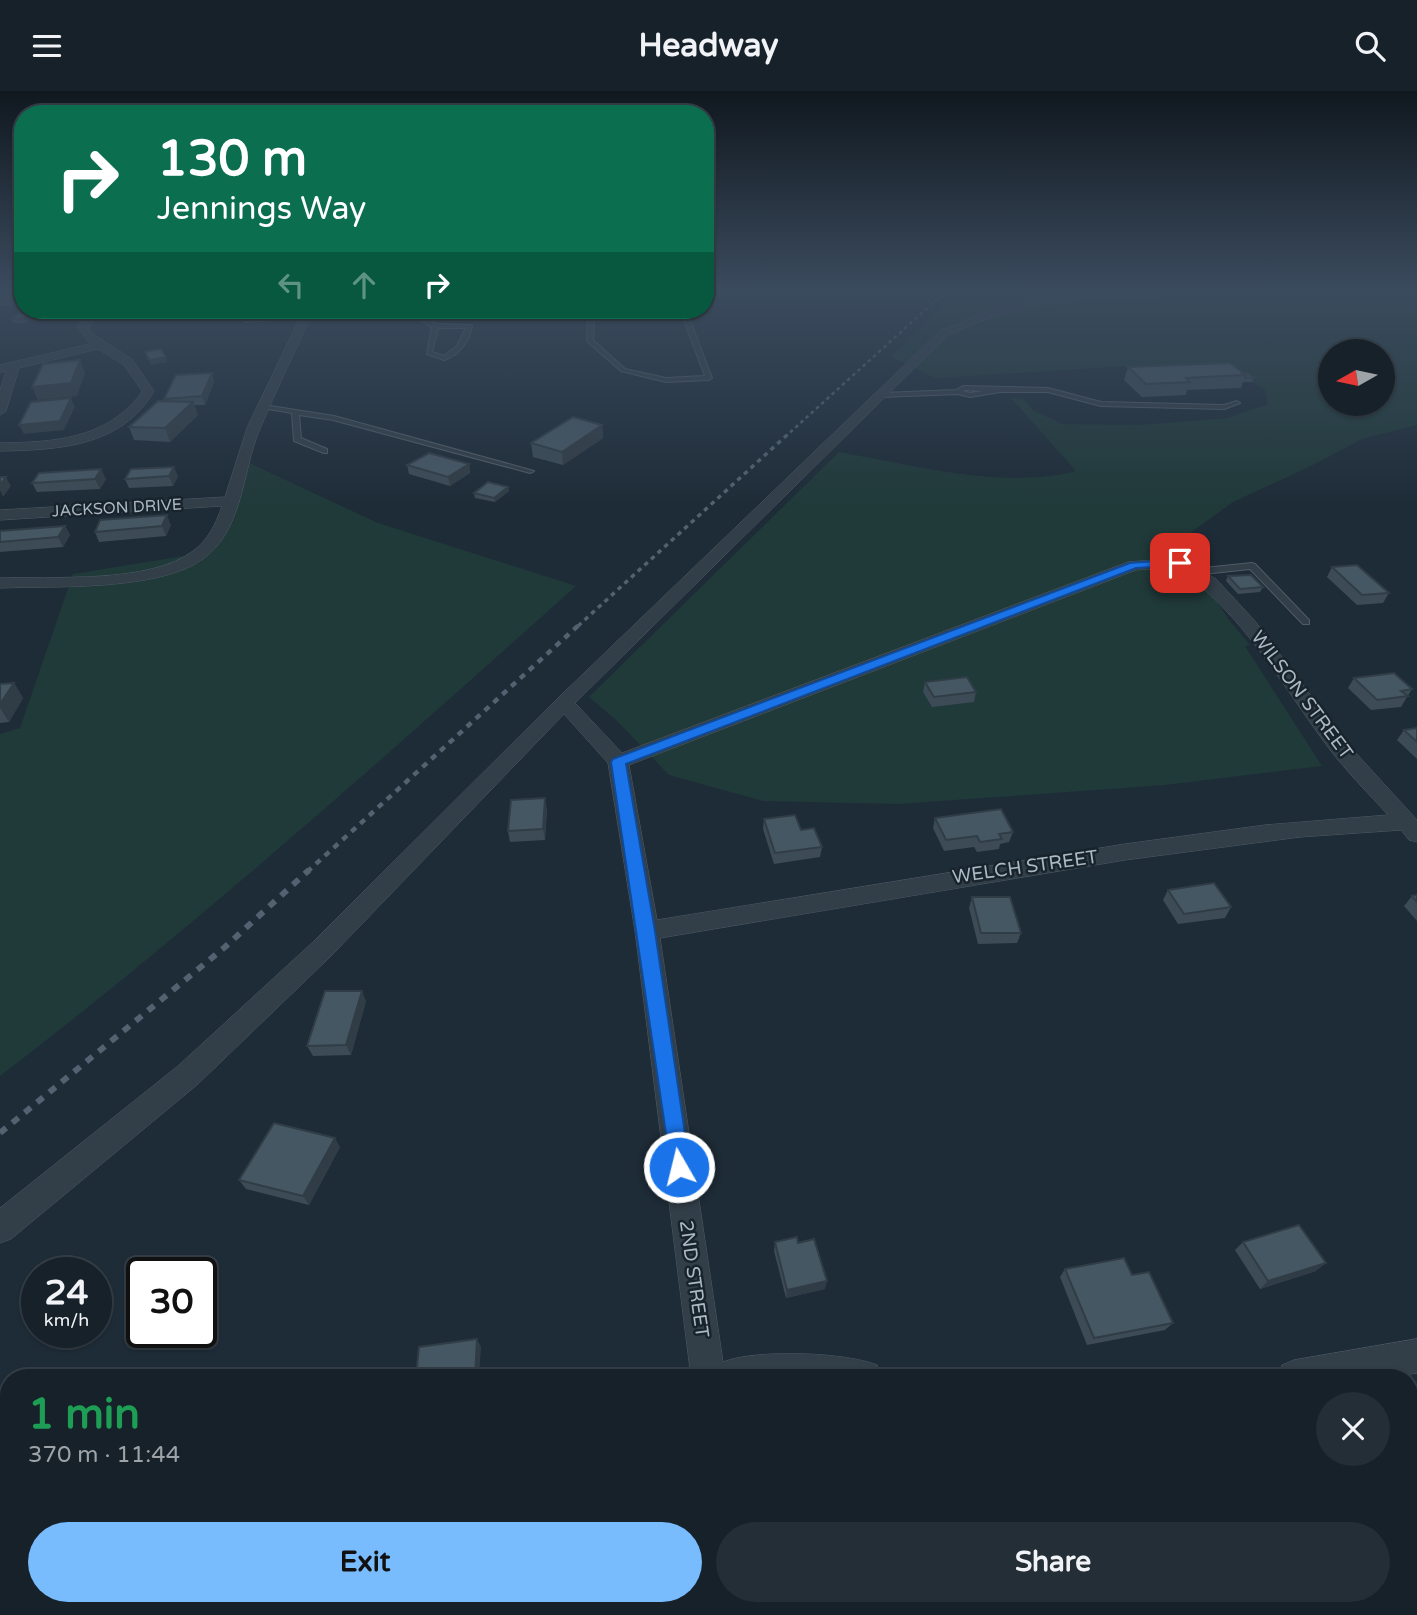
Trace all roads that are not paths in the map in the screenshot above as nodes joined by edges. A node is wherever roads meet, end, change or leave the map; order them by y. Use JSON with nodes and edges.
{"nodes":[{"id":1,"x":26,"y":363,"type":"edge"},
{"id":2,"x":128,"y":363,"type":"edge"},
{"id":3,"x":284,"y":363,"type":"edge"},
{"id":4,"x":615,"y":363,"type":"edge"},
{"id":5,"x":703,"y":363,"type":"edge"},
{"id":6,"x":914,"y":363,"type":"edge"},
{"id":7,"x":6,"y":368,"type":"edge"},
{"id":8,"x":882,"y":395,"type":"junction"},
{"id":9,"x":1237,"y":403,"type":"dead end"},
{"id":10,"x":264,"y":407,"type":"junction"},
{"id":11,"x":0,"y":411,"type":"edge"},
{"id":12,"x":295,"y":412,"type":"junction"},
{"id":13,"x":0,"y":447,"type":"edge"},
{"id":14,"x":324,"y":451,"type":"dead end"},
{"id":15,"x":530,"y":471,"type":"dead end"},
{"id":16,"x":233,"y":501,"type":"junction"},
{"id":17,"x":0,"y":515,"type":"edge"},
{"id":18,"x":1187,"y":567,"type":"junction"},
{"id":19,"x":0,"y":583,"type":"edge"},
{"id":20,"x":1306,"y":622,"type":"dead end"},
{"id":21,"x":564,"y":703,"type":"junction"},
{"id":22,"x":618,"y":762,"type":"junction"},
{"id":23,"x":1411,"y":828,"type":"edge"},
{"id":24,"x":647,"y":931,"type":"junction"},
{"id":25,"x":0,"y":1228,"type":"edge"},
{"id":26,"x":1417,"y":1356,"type":"edge"},
{"id":27,"x":707,"y":1369,"type":"edge"},
{"id":28,"x":1341,"y":1369,"type":"edge"}],
"edges":[{"from":1,"to":7,"type":"street"},
{"from":2,"to":13,"type":"street"},
{"from":3,"to":10,"type":"street"},
{"from":4,"to":5,"type":"lane"},
{"from":6,"to":8,"type":"street"},
{"from":7,"to":11,"type":"street"},
{"from":8,"to":9,"type":"lane"},
{"from":8,"to":21,"type":"street"},
{"from":10,"to":12,"type":"lane"},
{"from":10,"to":16,"type":"street"},
{"from":12,"to":14,"type":"lane"},
{"from":12,"to":15,"type":"lane"},
{"from":16,"to":17,"type":"street","name":"JACKSON DRIVE"},
{"from":16,"to":19,"type":"street"},
{"from":18,"to":20,"type":"lane"},
{"from":18,"to":22,"type":"street"},
{"from":18,"to":23,"type":"street","name":"WILSON STREET"},
{"from":21,"to":22,"type":"street","name":"2ND STREET"},
{"from":21,"to":25,"type":"street"},
{"from":22,"to":24,"type":"street","name":"2ND STREET"},
{"from":23,"to":24,"type":"street","name":"WELCH STREET"},
{"from":24,"to":27,"type":"street","name":"2ND STREET"},
{"from":26,"to":28,"type":"street"}]}
